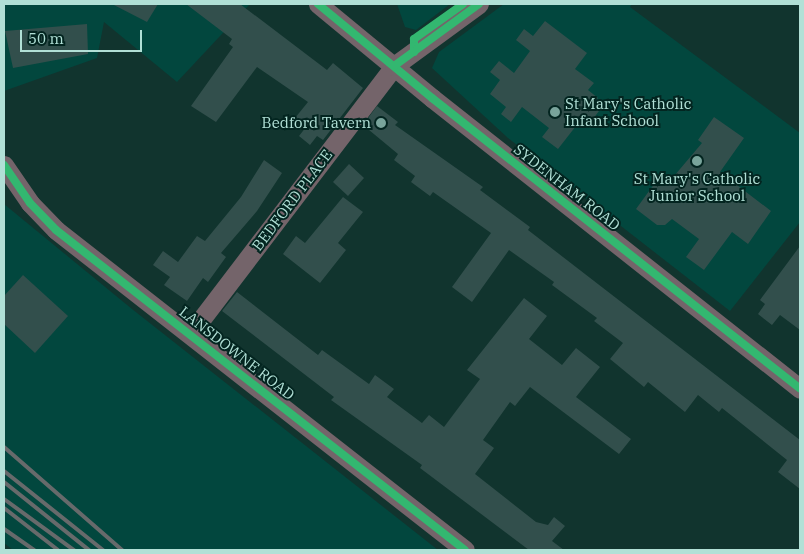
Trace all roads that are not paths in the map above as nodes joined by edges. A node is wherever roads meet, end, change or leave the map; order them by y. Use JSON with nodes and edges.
{"nodes":[{"id":1,"x":480,"y":4,"type":"edge"},
{"id":2,"x":324,"y":5,"type":"edge"},
{"id":3,"x":394,"y":66,"type":"junction"},
{"id":4,"x":4,"y":165,"type":"edge"},
{"id":5,"x":190,"y":334,"type":"junction"},
{"id":6,"x":800,"y":389,"type":"edge"},
{"id":7,"x":465,"y":550,"type":"edge"}],
"edges":[{"from":1,"to":3,"type":"street","name":"BEDFORD PLACE"},
{"from":2,"to":3,"type":"street","name":"SYDENHAM ROAD"},
{"from":3,"to":5,"type":"street","name":"BEDFORD PLACE"},
{"from":3,"to":6,"type":"street","name":"SYDENHAM ROAD"},
{"from":4,"to":5,"type":"street","name":"LANSDOWNE ROAD"},
{"from":5,"to":7,"type":"street","name":"LANSDOWNE ROAD"}]}
